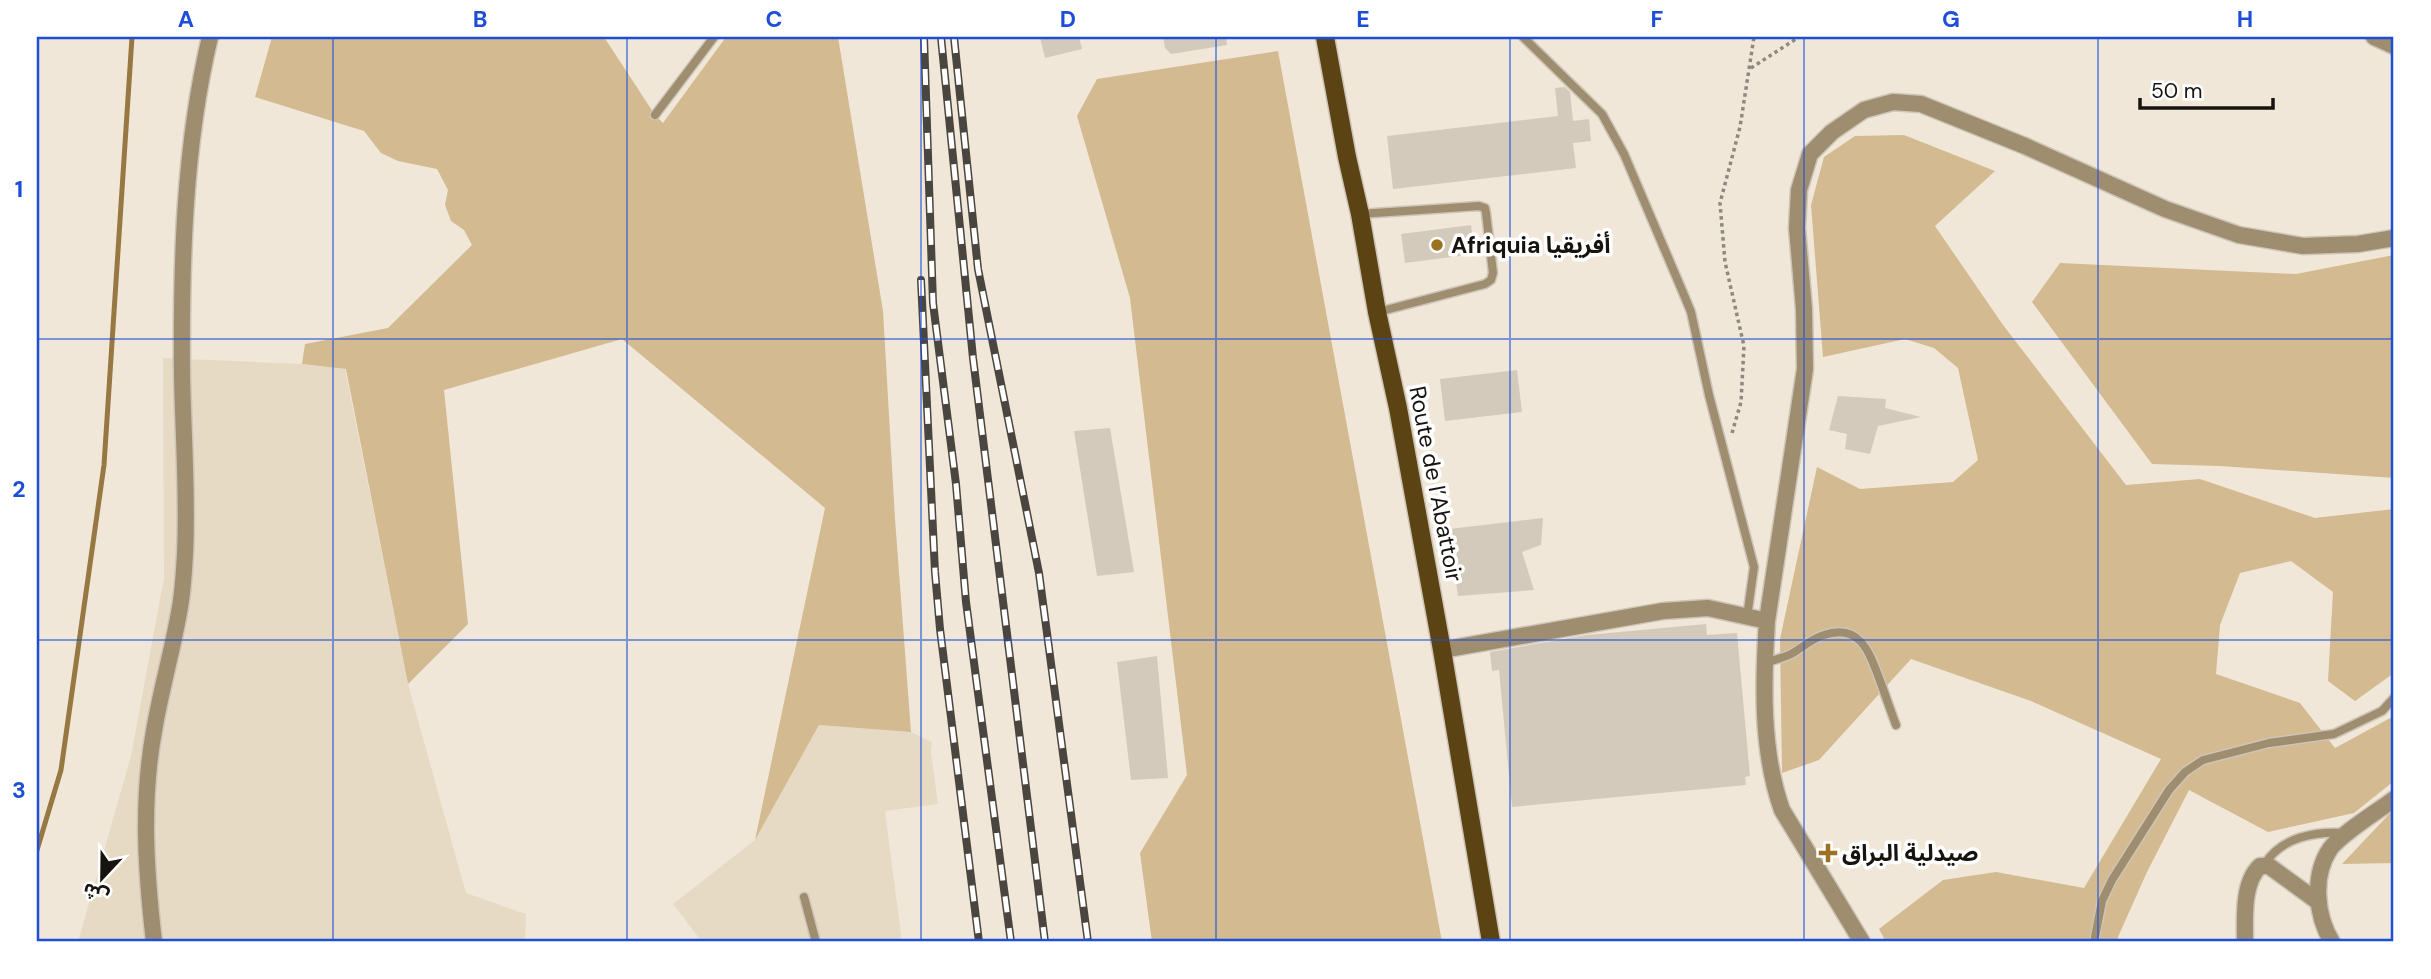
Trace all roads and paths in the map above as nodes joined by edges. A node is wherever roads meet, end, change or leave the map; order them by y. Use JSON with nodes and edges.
{"nodes":[{"id":1,"x":210,"y":37,"type":"edge"},
{"id":2,"x":714,"y":37,"type":"edge"},
{"id":3,"x":1325,"y":37,"type":"edge"},
{"id":4,"x":1522,"y":37,"type":"edge"},
{"id":5,"x":1754,"y":37,"type":"edge"},
{"id":6,"x":1799,"y":37,"type":"edge"},
{"id":7,"x":2374,"y":37,"type":"edge"},
{"id":8,"x":2394,"y":46,"type":"edge"},
{"id":9,"x":1751,"y":68,"type":"junction"},
{"id":10,"x":655,"y":115,"type":"dead end"},
{"id":11,"x":1360,"y":214,"type":"junction"},
{"id":12,"x":2394,"y":238,"type":"edge"},
{"id":13,"x":1377,"y":312,"type":"junction"},
{"id":14,"x":1725,"y":459,"type":"junction"},
{"id":15,"x":1747,"y":617,"type":"junction"},
{"id":16,"x":1767,"y":621,"type":"junction"},
{"id":17,"x":1442,"y":650,"type":"junction"},
{"id":18,"x":1764,"y":663,"type":"junction"},
{"id":19,"x":2394,"y":698,"type":"edge"},
{"id":20,"x":1896,"y":724,"type":"dead end"},
{"id":21,"x":2394,"y":799,"type":"edge"},
{"id":22,"x":2348,"y":833,"type":"junction"},
{"id":23,"x":2264,"y":864,"type":"junction"},
{"id":24,"x":804,"y":897,"type":"dead end"},
{"id":25,"x":2317,"y":901,"type":"junction"},
{"id":26,"x":2095,"y":937,"type":"dead end"},
{"id":27,"x":154,"y":942,"type":"edge"},
{"id":28,"x":816,"y":942,"type":"edge"},
{"id":29,"x":1491,"y":942,"type":"edge"},
{"id":30,"x":1861,"y":942,"type":"edge"},
{"id":31,"x":2245,"y":942,"type":"edge"},
{"id":32,"x":2332,"y":942,"type":"edge"}],
"edges":[{"from":1,"to":27,"type":"street"},
{"from":2,"to":10,"type":"lane"},
{"from":3,"to":11,"type":"main road","name":"Route de l’Abattoir"},
{"from":4,"to":14,"type":"lane"},
{"from":5,"to":9,"type":"path"},
{"from":6,"to":9,"type":"path"},
{"from":7,"to":8,"type":"street"},
{"from":9,"to":14,"type":"path"},
{"from":11,"to":13,"type":"main road","name":"Route de l’Abattoir"},
{"from":11,"to":13,"type":"lane"},
{"from":12,"to":16,"type":"street"},
{"from":13,"to":17,"type":"main road","name":"Route de l’Abattoir"},
{"from":14,"to":15,"type":"lane"},
{"from":15,"to":16,"type":"street"},
{"from":15,"to":17,"type":"street"},
{"from":16,"to":18,"type":"street"},
{"from":17,"to":29,"type":"main road","name":"Route de l’Abattoir"},
{"from":18,"to":20,"type":"lane"},
{"from":18,"to":30,"type":"street"},
{"from":19,"to":26,"type":"lane"},
{"from":21,"to":22,"type":"street"},
{"from":22,"to":23,"type":"lane"},
{"from":22,"to":25,"type":"street"},
{"from":23,"to":25,"type":"street"},
{"from":23,"to":31,"type":"street"},
{"from":24,"to":28,"type":"lane"},
{"from":25,"to":32,"type":"street"}]}
